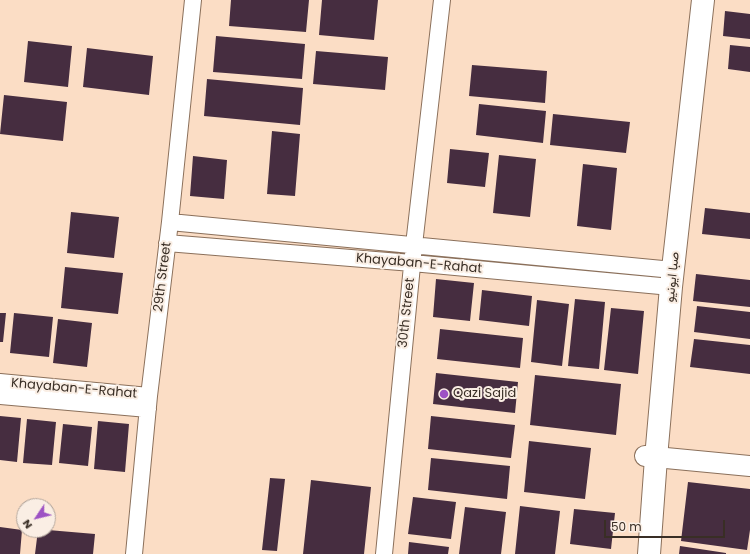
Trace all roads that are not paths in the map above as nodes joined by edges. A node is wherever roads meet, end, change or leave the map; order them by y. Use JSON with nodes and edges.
{"nodes":[{"id":1,"x":193,"y":0,"type":"edge"},
{"id":2,"x":442,"y":0,"type":"edge"},
{"id":3,"x":689,"y":0,"type":"edge"},
{"id":4,"x":703,"y":0,"type":"edge"},
{"id":5,"x":170,"y":222,"type":"junction"},
{"id":6,"x":167,"y":243,"type":"junction"},
{"id":7,"x":414,"y":245,"type":"junction"},
{"id":8,"x":412,"y":262,"type":"junction"},
{"id":9,"x":666,"y":278,"type":"junction"},
{"id":10,"x":0,"y":382,"type":"edge"},
{"id":11,"x":0,"y":396,"type":"edge"},
{"id":12,"x":148,"y":403,"type":"junction"},
{"id":13,"x":650,"y":457,"type":"junction"},
{"id":14,"x":750,"y":466,"type":"edge"},
{"id":15,"x":134,"y":554,"type":"edge"},
{"id":16,"x":384,"y":554,"type":"edge"},
{"id":17,"x":638,"y":554,"type":"edge"},
{"id":18,"x":649,"y":554,"type":"edge"}],
"edges":[{"from":1,"to":5,"type":"street","name":"29th Street"},
{"from":2,"to":7,"type":"street","name":"30th Street"},
{"from":3,"to":9,"type":"main road","name":"صبا ایونیو"},
{"from":4,"to":9,"type":"main road","name":"صبا ایونیو"},
{"from":5,"to":6,"type":"street","name":"29th Street"},
{"from":5,"to":7,"type":"street","name":"Khayaban-E-Rahat"},
{"from":6,"to":8,"type":"street","name":"Khayaban-E-Rahat"},
{"from":6,"to":12,"type":"street","name":"29th Street"},
{"from":7,"to":8,"type":"street","name":"30th Street"},
{"from":7,"to":9,"type":"street","name":"Khayaban-E-Rahat"},
{"from":8,"to":9,"type":"street","name":"Khayaban-E-Rahat"},
{"from":8,"to":16,"type":"street","name":"30th Street"},
{"from":9,"to":13,"type":"main road","name":"صبا ایونیو"},
{"from":10,"to":12,"type":"street","name":"Khayaban-E-Rahat"},
{"from":11,"to":12,"type":"street","name":"Khayaban-E-Rahat"},
{"from":12,"to":15,"type":"street","name":"29th Street"},
{"from":13,"to":14,"type":"street"},
{"from":13,"to":17,"type":"main road","name":"صبا ایونیو"},
{"from":13,"to":18,"type":"main road","name":"صبا ایونیو"}]}
